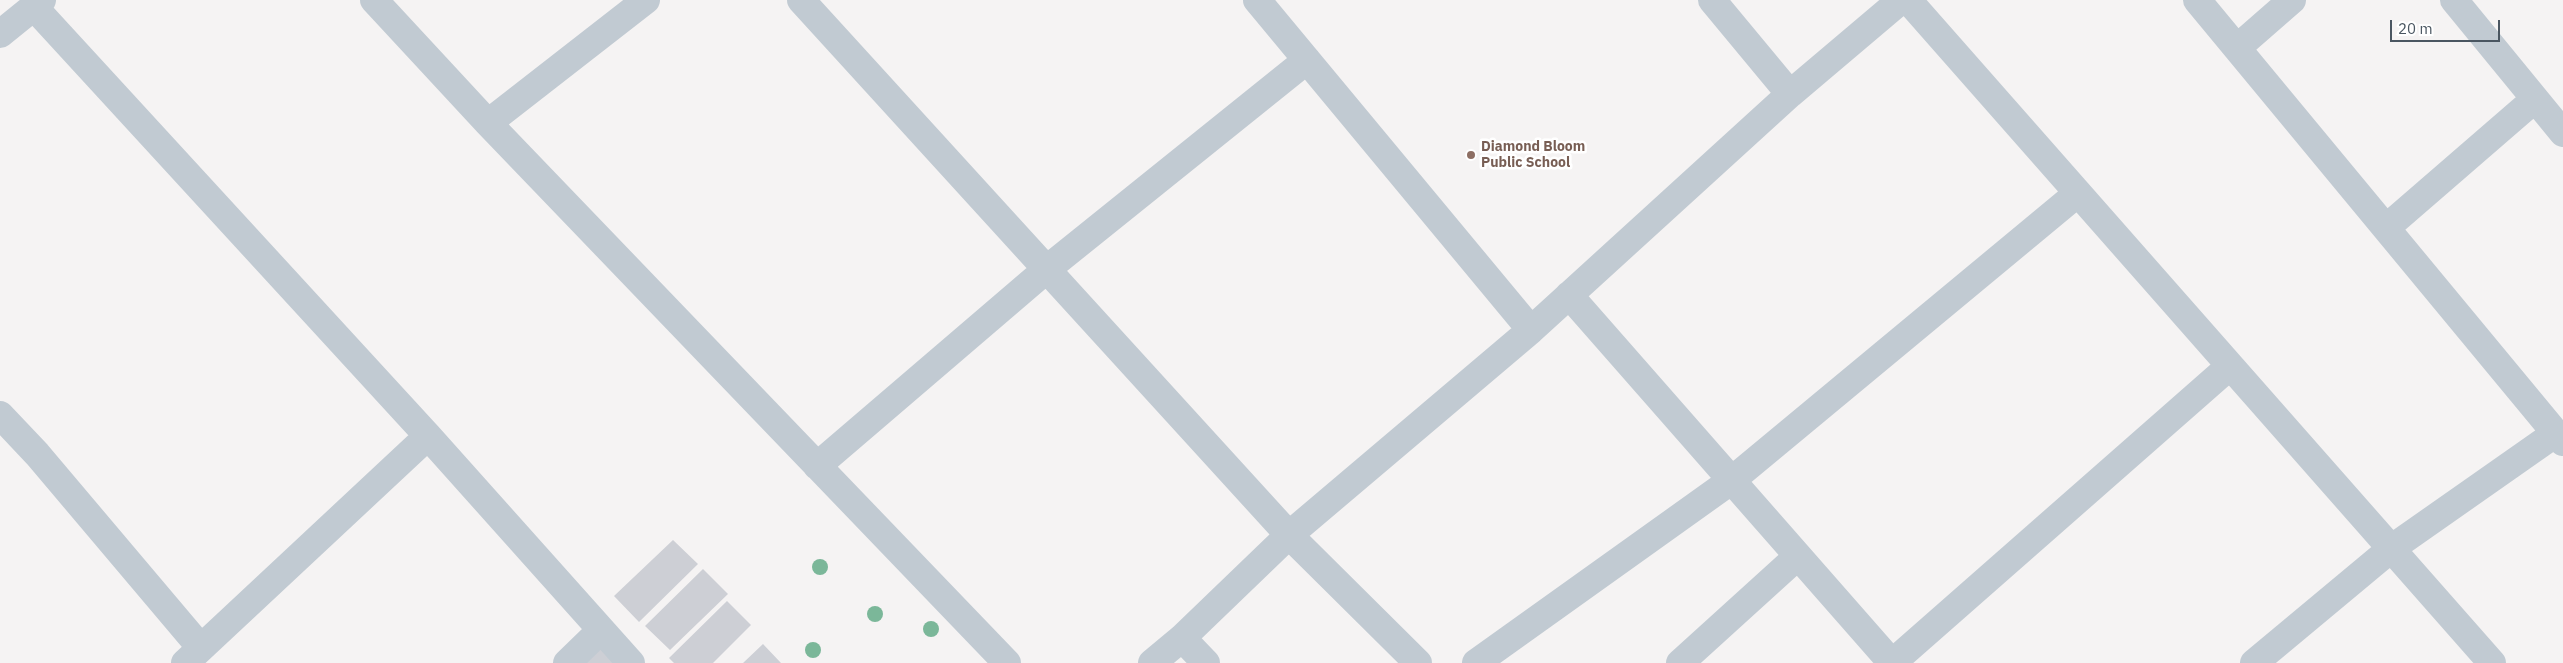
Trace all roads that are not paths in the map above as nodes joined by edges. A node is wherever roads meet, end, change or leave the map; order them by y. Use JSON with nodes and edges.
{"nodes":[{"id":1,"x":374,"y":0,"type":"edge"},
{"id":2,"x":646,"y":0,"type":"edge"},
{"id":3,"x":802,"y":0,"type":"edge"},
{"id":4,"x":1258,"y":0,"type":"edge"},
{"id":5,"x":1712,"y":0,"type":"edge"},
{"id":6,"x":1901,"y":0,"type":"edge"},
{"id":7,"x":1908,"y":0,"type":"edge"},
{"id":8,"x":2197,"y":0,"type":"edge"},
{"id":9,"x":2292,"y":0,"type":"edge"},
{"id":10,"x":2454,"y":0,"type":"edge"},
{"id":11,"x":38,"y":3,"type":"edge"},
{"id":12,"x":0,"y":34,"type":"edge"},
{"id":13,"x":2237,"y":48,"type":"junction"},
{"id":14,"x":1307,"y":60,"type":"junction"},
{"id":15,"x":1790,"y":94,"type":"junction"},
{"id":16,"x":2535,"y":98,"type":"junction"},
{"id":17,"x":488,"y":123,"type":"junction"},
{"id":18,"x":2563,"y":133,"type":"edge"},
{"id":19,"x":2078,"y":192,"type":"junction"},
{"id":20,"x":2386,"y":228,"type":"junction"},
{"id":21,"x":1047,"y":270,"type":"junction"},
{"id":22,"x":1569,"y":296,"type":"junction"},
{"id":23,"x":1531,"y":330,"type":"junction"},
{"id":24,"x":2230,"y":366,"type":"junction"},
{"id":25,"x":0,"y":415,"type":"edge"},
{"id":26,"x":428,"y":436,"type":"junction"},
{"id":27,"x":2560,"y":438,"type":"edge"},
{"id":28,"x":818,"y":466,"type":"junction"},
{"id":29,"x":1732,"y":480,"type":"junction"},
{"id":30,"x":1289,"y":535,"type":"junction"},
{"id":31,"x":2392,"y":548,"type":"junction"},
{"id":32,"x":1798,"y":556,"type":"junction"},
{"id":33,"x":601,"y":630,"type":"junction"},
{"id":34,"x":1182,"y":638,"type":"junction"},
{"id":35,"x":193,"y":655,"type":"edge"},
{"id":36,"x":567,"y":663,"type":"edge"},
{"id":37,"x":631,"y":663,"type":"edge"},
{"id":38,"x":1007,"y":663,"type":"edge"},
{"id":39,"x":1152,"y":663,"type":"edge"},
{"id":40,"x":1206,"y":663,"type":"edge"},
{"id":41,"x":1418,"y":663,"type":"edge"},
{"id":42,"x":1476,"y":663,"type":"edge"},
{"id":43,"x":1680,"y":663,"type":"edge"},
{"id":44,"x":1892,"y":663,"type":"edge"},
{"id":45,"x":2254,"y":663,"type":"edge"},
{"id":46,"x":2492,"y":663,"type":"edge"}],
"edges":[{"from":1,"to":17,"type":"street"},
{"from":2,"to":17,"type":"street"},
{"from":3,"to":21,"type":"street"},
{"from":4,"to":14,"type":"street"},
{"from":5,"to":15,"type":"street"},
{"from":6,"to":15,"type":"street"},
{"from":7,"to":19,"type":"street"},
{"from":8,"to":13,"type":"street"},
{"from":9,"to":13,"type":"street"},
{"from":10,"to":16,"type":"street"},
{"from":11,"to":12,"type":"street"},
{"from":11,"to":26,"type":"street"},
{"from":13,"to":20,"type":"street"},
{"from":14,"to":21,"type":"street"},
{"from":14,"to":23,"type":"street"},
{"from":15,"to":22,"type":"street"},
{"from":16,"to":18,"type":"street"},
{"from":16,"to":20,"type":"street"},
{"from":17,"to":28,"type":"street"},
{"from":19,"to":24,"type":"street"},
{"from":19,"to":29,"type":"street"},
{"from":20,"to":27,"type":"street"},
{"from":21,"to":28,"type":"street"},
{"from":21,"to":30,"type":"street"},
{"from":22,"to":23,"type":"street"},
{"from":22,"to":29,"type":"street"},
{"from":23,"to":30,"type":"street"},
{"from":24,"to":31,"type":"street"},
{"from":24,"to":44,"type":"street"},
{"from":25,"to":35,"type":"street"},
{"from":26,"to":33,"type":"street"},
{"from":26,"to":35,"type":"street"},
{"from":27,"to":31,"type":"street"},
{"from":28,"to":38,"type":"street"},
{"from":29,"to":32,"type":"street"},
{"from":29,"to":42,"type":"street"},
{"from":30,"to":34,"type":"street"},
{"from":30,"to":41,"type":"street"},
{"from":31,"to":45,"type":"street"},
{"from":31,"to":46,"type":"street"},
{"from":32,"to":43,"type":"street"},
{"from":32,"to":44,"type":"street"},
{"from":33,"to":36,"type":"street"},
{"from":33,"to":37,"type":"street"},
{"from":34,"to":39,"type":"street"},
{"from":34,"to":40,"type":"street"}]}
